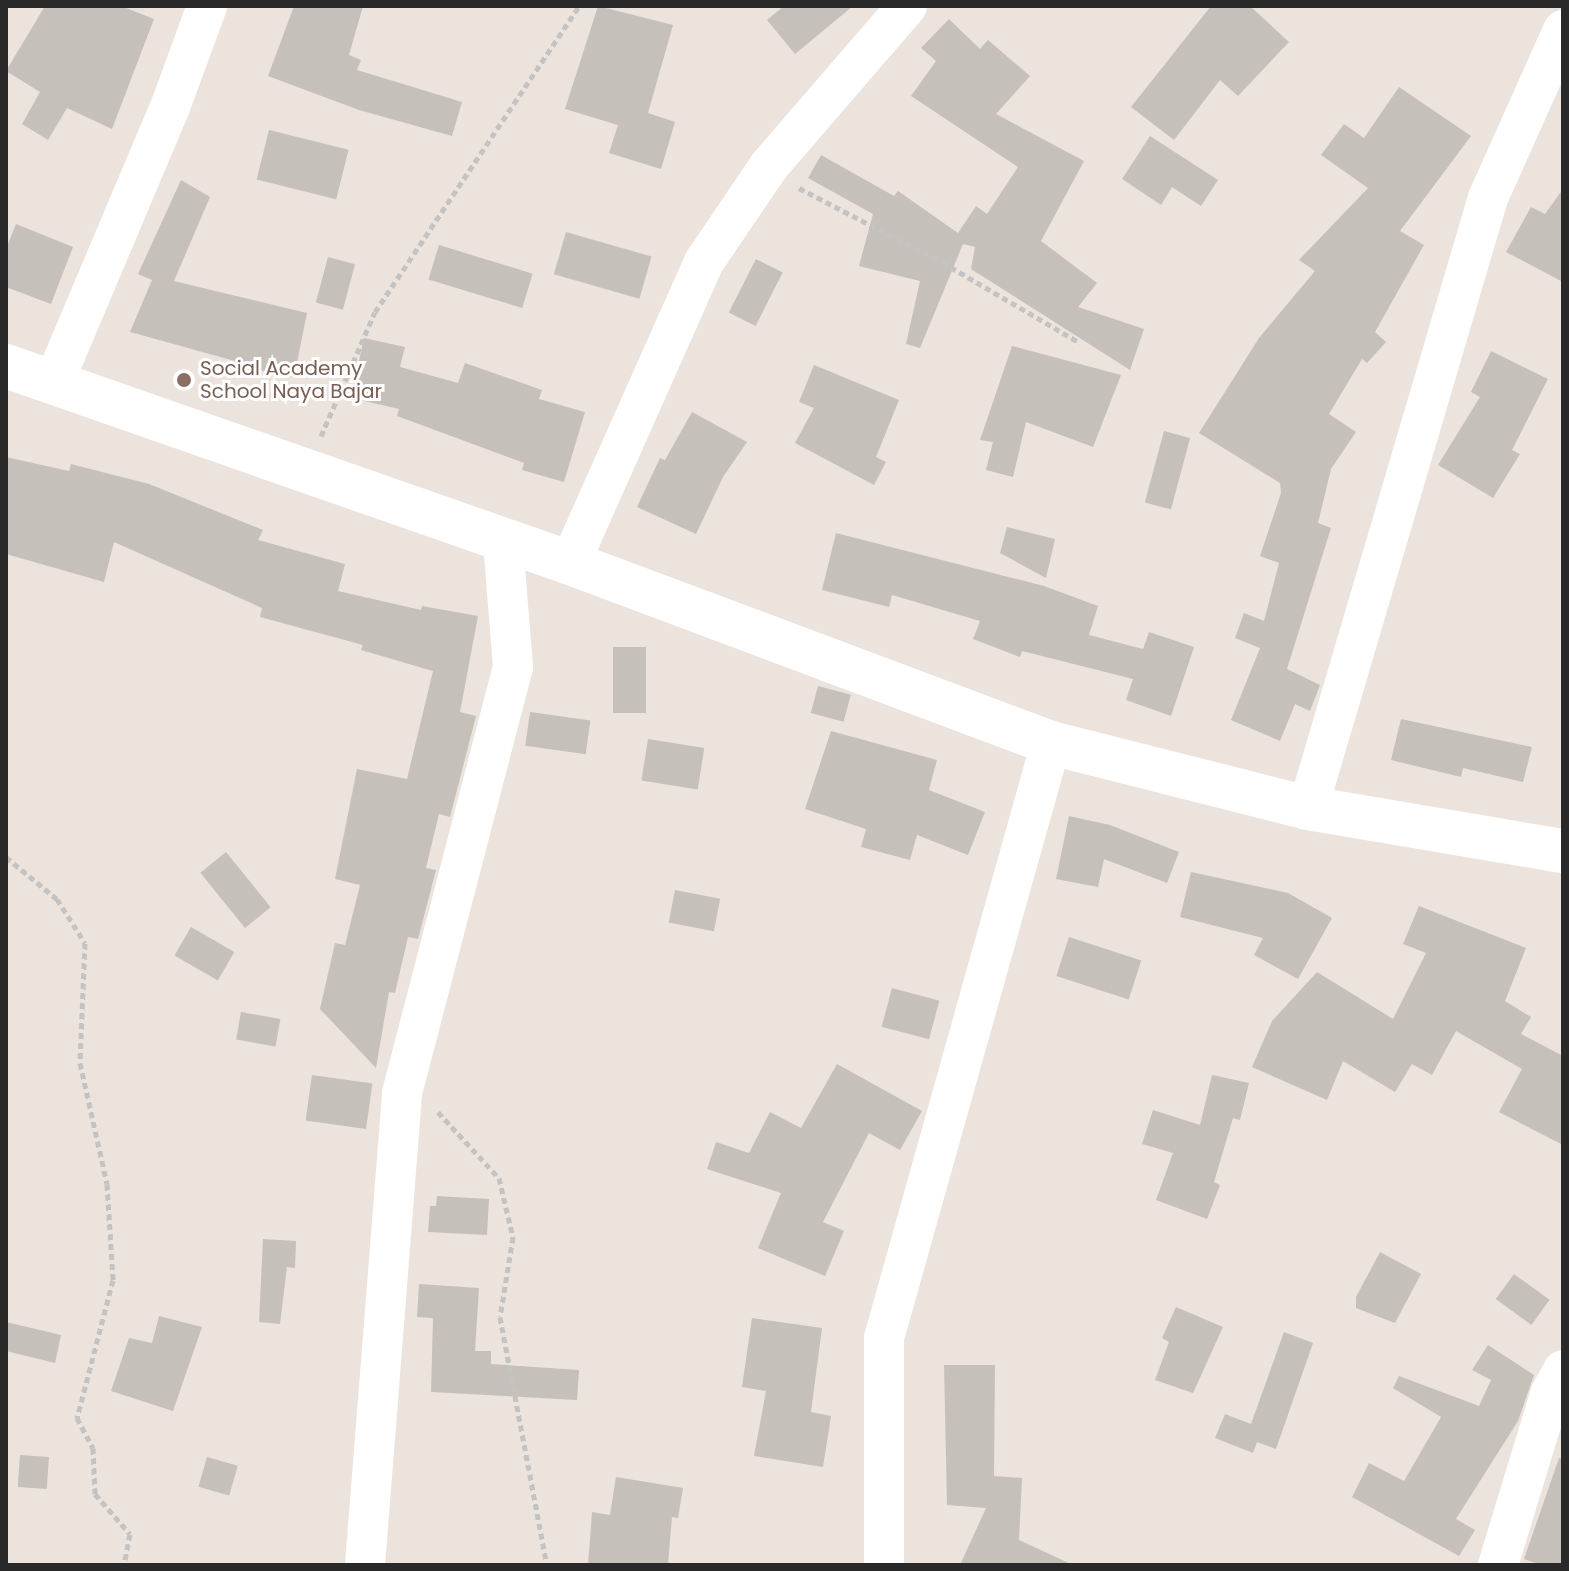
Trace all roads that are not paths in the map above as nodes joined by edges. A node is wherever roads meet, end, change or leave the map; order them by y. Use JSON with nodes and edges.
{"nodes":[{"id":1,"x":207,"y":6,"type":"edge"},
{"id":2,"x":907,"y":6,"type":"edge"},
{"id":3,"x":1563,"y":30,"type":"edge"},
{"id":4,"x":6,"y":366,"type":"edge"},
{"id":5,"x":53,"y":384,"type":"junction"},
{"id":6,"x":503,"y":543,"type":"junction"},
{"id":7,"x":570,"y":563,"type":"junction"},
{"id":8,"x":1051,"y":743,"type":"junction"},
{"id":9,"x":1308,"y":808,"type":"junction"},
{"id":10,"x":1563,"y":851,"type":"edge"},
{"id":11,"x":1563,"y":1370,"type":"edge"},
{"id":12,"x":365,"y":1565,"type":"edge"},
{"id":13,"x":884,"y":1565,"type":"edge"},
{"id":14,"x":1498,"y":1565,"type":"edge"}],
"edges":[{"from":1,"to":5,"type":"street"},
{"from":2,"to":7,"type":"street"},
{"from":3,"to":9,"type":"street"},
{"from":4,"to":5,"type":"main road"},
{"from":5,"to":6,"type":"main road"},
{"from":6,"to":7,"type":"main road"},
{"from":6,"to":12,"type":"street"},
{"from":7,"to":8,"type":"main road"},
{"from":8,"to":9,"type":"main road"},
{"from":8,"to":13,"type":"street"},
{"from":9,"to":10,"type":"main road"},
{"from":11,"to":14,"type":"street"}]}
